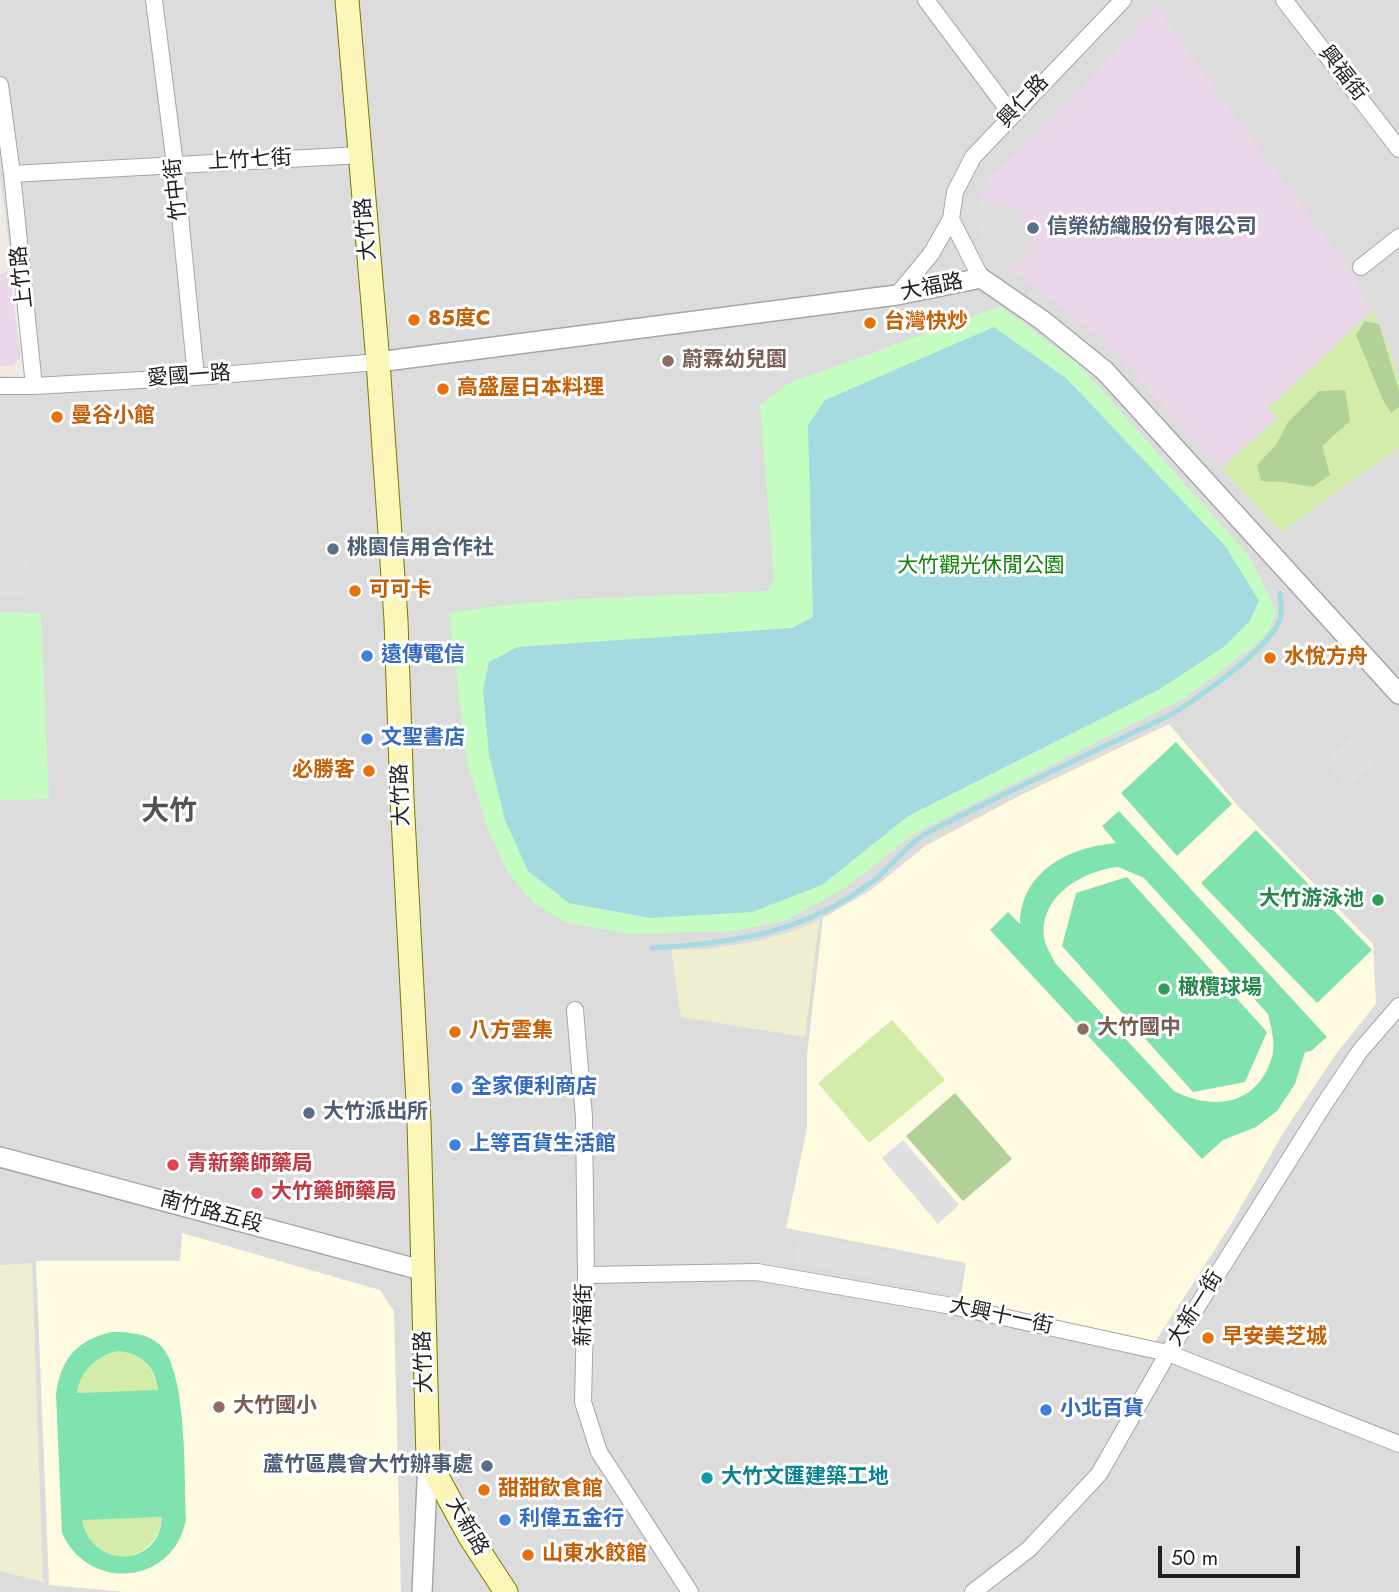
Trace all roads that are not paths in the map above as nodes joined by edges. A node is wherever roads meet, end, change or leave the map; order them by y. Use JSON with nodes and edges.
{"nodes":[{"id":1,"x":155,"y":0,"type":"edge"},
{"id":2,"x":347,"y":0,"type":"edge"},
{"id":3,"x":926,"y":0,"type":"edge"},
{"id":4,"x":1284,"y":0,"type":"edge"},
{"id":5,"x":1115,"y":3,"type":"edge"},
{"id":6,"x":0,"y":85,"type":"edge"},
{"id":7,"x":1012,"y":115,"type":"junction"},
{"id":8,"x":1399,"y":149,"type":"edge"},
{"id":9,"x":361,"y":155,"type":"junction"},
{"id":10,"x":175,"y":165,"type":"junction"},
{"id":11,"x":12,"y":174,"type":"junction"},
{"id":12,"x":951,"y":219,"type":"junction"},
{"id":13,"x":1399,"y":236,"type":"edge"},
{"id":14,"x":1362,"y":267,"type":"dead end"},
{"id":15,"x":981,"y":278,"type":"junction"},
{"id":16,"x":897,"y":295,"type":"junction"},
{"id":17,"x":378,"y":362,"type":"junction"},
{"id":18,"x":196,"y":377,"type":"junction"},
{"id":19,"x":0,"y":386,"type":"edge"},
{"id":20,"x":34,"y":386,"type":"junction"},
{"id":21,"x":1396,"y":686,"type":"edge"},
{"id":22,"x":1399,"y":1006,"type":"edge"},
{"id":23,"x":575,"y":1010,"type":"dead end"},
{"id":24,"x":0,"y":1157,"type":"edge"},
{"id":25,"x":421,"y":1270,"type":"junction"},
{"id":26,"x":586,"y":1275,"type":"junction"},
{"id":27,"x":1168,"y":1353,"type":"junction"},
{"id":28,"x":1399,"y":1444,"type":"edge"},
{"id":29,"x":428,"y":1460,"type":"junction"},
{"id":30,"x":422,"y":1592,"type":"edge"},
{"id":31,"x":506,"y":1592,"type":"edge"},
{"id":32,"x":690,"y":1592,"type":"edge"},
{"id":33,"x":972,"y":1592,"type":"edge"}],
"edges":[{"from":1,"to":10,"type":"street","name":"竹中街"},
{"from":2,"to":9,"type":"main road","name":"大竹路"},
{"from":3,"to":7,"type":"street"},
{"from":4,"to":8,"type":"street","name":"興福街"},
{"from":5,"to":7,"type":"street","name":"興仁路"},
{"from":6,"to":11,"type":"street","name":"上竹路"},
{"from":7,"to":12,"type":"street","name":"興仁路"},
{"from":9,"to":10,"type":"street","name":"上竹七街"},
{"from":9,"to":17,"type":"main road","name":"大竹路"},
{"from":10,"to":11,"type":"street","name":"上竹七街"},
{"from":10,"to":18,"type":"street","name":"竹中街"},
{"from":11,"to":20,"type":"street","name":"上竹路"},
{"from":12,"to":15,"type":"street"},
{"from":12,"to":16,"type":"street","name":"興仁路"},
{"from":13,"to":14,"type":"street"},
{"from":15,"to":16,"type":"street","name":"大福路"},
{"from":15,"to":21,"type":"street","name":"大福路"},
{"from":16,"to":17,"type":"street","name":"大福路"},
{"from":17,"to":18,"type":"street","name":"愛國一路"},
{"from":17,"to":25,"type":"main road","name":"大竹路"},
{"from":18,"to":20,"type":"street","name":"愛國一路"},
{"from":19,"to":20,"type":"street","name":"愛國一路"},
{"from":22,"to":27,"type":"street","name":"大新一街"},
{"from":23,"to":26,"type":"street","name":"新福街"},
{"from":24,"to":25,"type":"street","name":"南竹路五段"},
{"from":25,"to":29,"type":"main road","name":"大竹路"},
{"from":26,"to":27,"type":"street","name":"大興十一街"},
{"from":26,"to":32,"type":"street","name":"新福街"},
{"from":27,"to":28,"type":"street","name":"大興十一街"},
{"from":27,"to":33,"type":"street","name":"大新一街"},
{"from":29,"to":30,"type":"street","name":"大竹路"},
{"from":29,"to":31,"type":"main road","name":"大新路"}]}
